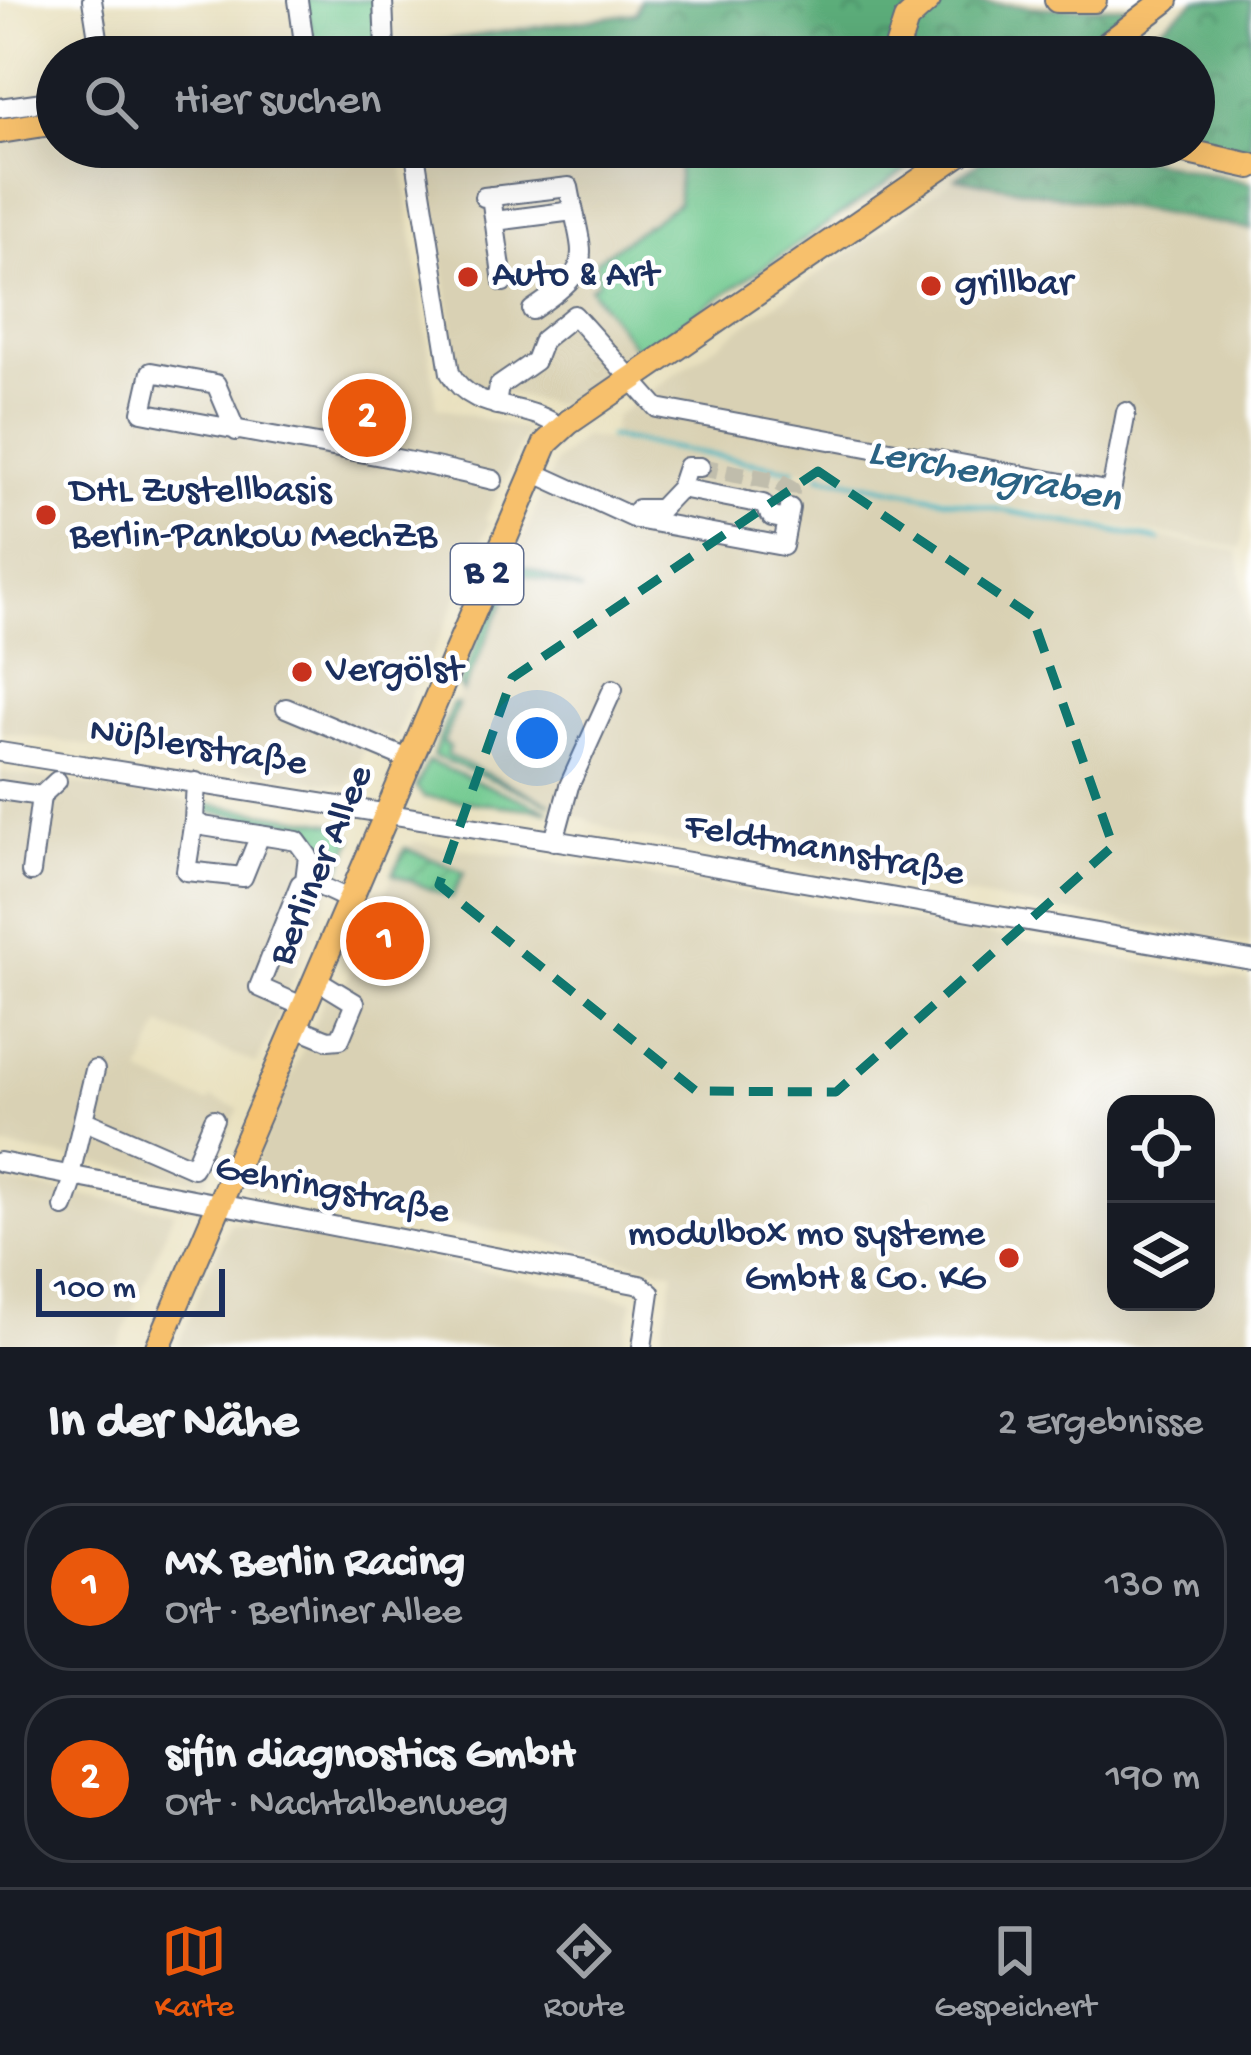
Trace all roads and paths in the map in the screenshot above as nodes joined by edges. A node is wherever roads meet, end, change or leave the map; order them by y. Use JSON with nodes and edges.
{"nodes":[{"id":1,"x":92,"y":0,"type":"edge"},
{"id":2,"x":298,"y":0,"type":"edge"},
{"id":3,"x":383,"y":0,"type":"edge"},
{"id":4,"x":928,"y":0,"type":"edge"},
{"id":5,"x":1057,"y":0,"type":"edge"},
{"id":6,"x":1094,"y":0,"type":"edge"},
{"id":7,"x":1162,"y":1,"type":"edge"},
{"id":8,"x":98,"y":36,"type":"edge"},
{"id":9,"x":303,"y":36,"type":"edge"},
{"id":10,"x":380,"y":36,"type":"edge"},
{"id":11,"x":901,"y":36,"type":"edge"},
{"id":12,"x":1118,"y":36,"type":"edge"},
{"id":13,"x":36,"y":103,"type":"edge"},
{"id":14,"x":0,"y":108,"type":"edge"},
{"id":15,"x":36,"y":125,"type":"edge"},
{"id":16,"x":0,"y":130,"type":"edge"},
{"id":17,"x":1215,"y":158,"type":"edge"},
{"id":18,"x":1251,"y":166,"type":"edge"},
{"id":19,"x":416,"y":168,"type":"edge"},
{"id":20,"x":939,"y":168,"type":"edge"},
{"id":21,"x":573,"y":211,"type":"junction"},
{"id":22,"x":495,"y":221,"type":"junction"},
{"id":23,"x":502,"y":283,"type":"dead end"},
{"id":24,"x":532,"y":310,"type":"dead end"},
{"id":25,"x":633,"y":379,"type":"junction"},
{"id":26,"x":496,"y":405,"type":"junction"},
{"id":27,"x":1126,"y":412,"type":"dead end"},
{"id":28,"x":564,"y":425,"type":"junction"},
{"id":29,"x":236,"y":431,"type":"junction"},
{"id":30,"x":533,"y":466,"type":"junction"},
{"id":31,"x":700,"y":467,"type":"dead end"},
{"id":32,"x":493,"y":480,"type":"dead end"},
{"id":33,"x":742,"y":503,"type":"junction"},
{"id":34,"x":731,"y":536,"type":"junction"},
{"id":35,"x":613,"y":689,"type":"dead end"},
{"id":36,"x":286,"y":708,"type":"dead end"},
{"id":37,"x":0,"y":752,"type":"edge"},
{"id":38,"x":408,"y":759,"type":"junction"},
{"id":39,"x":56,"y":781,"type":"dead end"},
{"id":40,"x":196,"y":782,"type":"junction"},
{"id":41,"x":0,"y":790,"type":"edge"},
{"id":42,"x":41,"y":796,"type":"junction"},
{"id":43,"x":385,"y":813,"type":"junction"},
{"id":44,"x":194,"y":820,"type":"junction"},
{"id":45,"x":260,"y":835,"type":"junction"},
{"id":46,"x":554,"y":841,"type":"junction"},
{"id":47,"x":31,"y":872,"type":"dead end"},
{"id":48,"x":305,"y":880,"type":"junction"},
{"id":49,"x":348,"y":899,"type":"junction"},
{"id":50,"x":1251,"y":960,"type":"edge"},
{"id":51,"x":314,"y":978,"type":"junction"},
{"id":52,"x":298,"y":1016,"type":"junction"},
{"id":53,"x":95,"y":1070,"type":"dead end"},
{"id":54,"x":214,"y":1119,"type":"dead end"},
{"id":55,"x":83,"y":1120,"type":"junction"},
{"id":56,"x":0,"y":1162,"type":"edge"},
{"id":57,"x":72,"y":1175,"type":"junction"},
{"id":58,"x":218,"y":1203,"type":"junction"},
{"id":59,"x":64,"y":1207,"type":"dead end"},
{"id":60,"x":158,"y":1347,"type":"edge"},
{"id":61,"x":642,"y":1347,"type":"edge"}],
"edges":[{"from":1,"to":8,"type":"street"},
{"from":2,"to":9,"type":"street"},
{"from":3,"to":10,"type":"street"},
{"from":4,"to":11,"type":"main road"},
{"from":5,"to":6,"type":"main road"},
{"from":7,"to":12,"type":"main road"},
{"from":13,"to":14,"type":"street"},
{"from":15,"to":16,"type":"main road"},
{"from":17,"to":18,"type":"main road"},
{"from":19,"to":26,"type":"street"},
{"from":20,"to":25,"type":"main road","number":"B 2"},
{"from":21,"to":22,"type":"street"},
{"from":21,"to":22,"type":"street"},
{"from":21,"to":24,"type":"street"},
{"from":22,"to":23,"type":"street"},
{"from":25,"to":26,"type":"street"},
{"from":25,"to":27,"type":"street"},
{"from":25,"to":28,"type":"main road","number":"B 2"},
{"from":26,"to":28,"type":"street"},
{"from":28,"to":30,"type":"main road","name":"Berliner Allee","number":"B 2"},
{"from":29,"to":29,"type":"street"},
{"from":29,"to":32,"type":"street"},
{"from":30,"to":33,"type":"street"},
{"from":30,"to":34,"type":"street"},
{"from":30,"to":38,"type":"main road","name":"Berliner Allee","number":"B 2"},
{"from":31,"to":33,"type":"street"},
{"from":33,"to":34,"type":"street"},
{"from":33,"to":34,"type":"street"},
{"from":33,"to":34,"type":"street"},
{"from":33,"to":34,"type":"street"},
{"from":35,"to":46,"type":"street"},
{"from":36,"to":38,"type":"street"},
{"from":37,"to":40,"type":"street","name":"Nüßlerstraße"},
{"from":38,"to":43,"type":"main road","name":"Berliner Allee","number":"B 2"},
{"from":39,"to":42,"type":"street"},
{"from":40,"to":43,"type":"street","name":"Nüßlerstraße"},
{"from":40,"to":44,"type":"street"},
{"from":41,"to":42,"type":"street"},
{"from":42,"to":47,"type":"street"},
{"from":43,"to":46,"type":"street","name":"Feldtmannstraße"},
{"from":43,"to":49,"type":"main road","name":"Berliner Allee","number":"B 2"},
{"from":44,"to":45,"type":"street"},
{"from":44,"to":45,"type":"street"},
{"from":45,"to":48,"type":"street"},
{"from":46,"to":50,"type":"street","name":"Feldtmannstraße"},
{"from":48,"to":49,"type":"street"},
{"from":48,"to":52,"type":"street"},
{"from":49,"to":51,"type":"main road","name":"Berliner Allee","number":"B 2"},
{"from":51,"to":52,"type":"main road","name":"Berliner Allee","number":"B 2"},
{"from":51,"to":52,"type":"street"},
{"from":52,"to":58,"type":"main road","name":"Berliner Allee","number":"B 2"},
{"from":53,"to":55,"type":"street"},
{"from":54,"to":55,"type":"street"},
{"from":55,"to":57,"type":"street"},
{"from":56,"to":57,"type":"street","name":"Gehringstraße"},
{"from":57,"to":58,"type":"street","name":"Gehringstraße"},
{"from":57,"to":59,"type":"street"},
{"from":58,"to":60,"type":"main road","name":"Berliner Allee","number":"B 2"},
{"from":58,"to":61,"type":"street","name":"Gehringstraße"}]}
